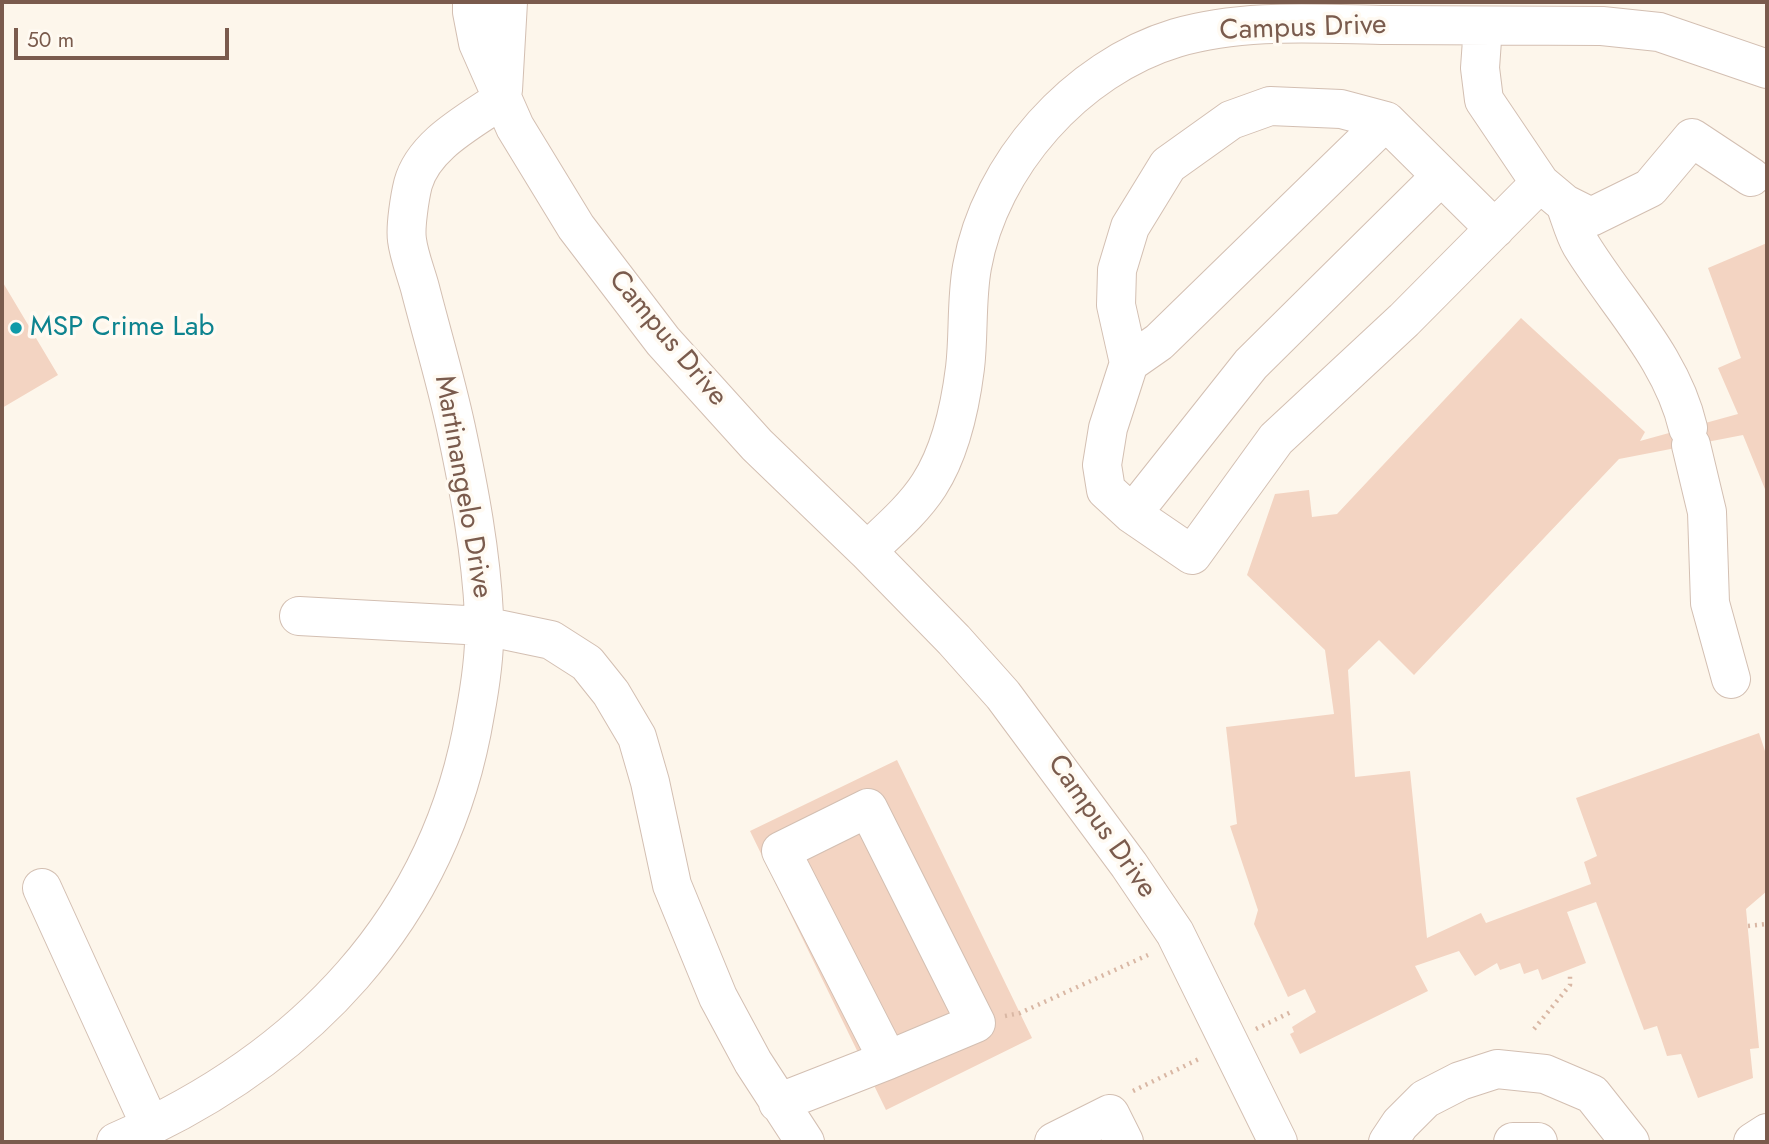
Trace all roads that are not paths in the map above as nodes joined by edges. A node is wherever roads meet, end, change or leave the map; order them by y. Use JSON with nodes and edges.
{"nodes":[{"id":1,"x":472,"y":2,"type":"edge"},
{"id":2,"x":508,"y":2,"type":"edge"},
{"id":3,"x":1483,"y":26,"type":"junction"},
{"id":4,"x":1767,"y":69,"type":"edge"},
{"id":5,"x":502,"y":99,"type":"junction"},
{"id":6,"x":1387,"y":121,"type":"junction"},
{"id":7,"x":1441,"y":176,"type":"junction"},
{"id":8,"x":1751,"y":177,"type":"dead end"},
{"id":9,"x":1552,"y":194,"type":"junction"},
{"id":10,"x":1494,"y":229,"type":"junction"},
{"id":11,"x":1129,"y":363,"type":"junction"},
{"id":12,"x":1132,"y":514,"type":"junction"},
{"id":13,"x":867,"y":551,"type":"junction"},
{"id":14,"x":299,"y":616,"type":"dead end"},
{"id":15,"x":484,"y":626,"type":"junction"},
{"id":16,"x":1731,"y":678,"type":"dead end"},
{"id":17,"x":42,"y":888,"type":"dead end"},
{"id":18,"x":888,"y":1060,"type":"junction"},
{"id":19,"x":778,"y":1103,"type":"junction"},
{"id":20,"x":151,"y":1127,"type":"junction"},
{"id":21,"x":1117,"y":1128,"type":"edge"},
{"id":22,"x":1767,"y":1133,"type":"edge"},
{"id":23,"x":116,"y":1142,"type":"edge"},
{"id":24,"x":805,"y":1142,"type":"edge"},
{"id":25,"x":1054,"y":1142,"type":"edge"},
{"id":26,"x":1278,"y":1142,"type":"edge"},
{"id":27,"x":1388,"y":1142,"type":"edge"},
{"id":28,"x":1513,"y":1142,"type":"edge"},
{"id":29,"x":1538,"y":1142,"type":"edge"},
{"id":30,"x":1630,"y":1142,"type":"edge"},
{"id":31,"x":1754,"y":1142,"type":"edge"}],
"edges":[{"from":1,"to":5,"type":"street","name":"Campus Drive"},
{"from":2,"to":5,"type":"street"},
{"from":3,"to":4,"type":"street","name":"Campus Drive"},
{"from":3,"to":9,"type":"street"},
{"from":3,"to":13,"type":"street","name":"Campus Drive"},
{"from":5,"to":13,"type":"street","name":"Campus Drive"},
{"from":5,"to":15,"type":"street","name":"Martinangelo Drive"},
{"from":6,"to":7,"type":"street"},
{"from":6,"to":11,"type":"street"},
{"from":6,"to":11,"type":"street"},
{"from":7,"to":10,"type":"street"},
{"from":7,"to":12,"type":"street"},
{"from":8,"to":9,"type":"street"},
{"from":9,"to":10,"type":"street"},
{"from":9,"to":16,"type":"street"},
{"from":10,"to":12,"type":"street"},
{"from":11,"to":12,"type":"street"},
{"from":13,"to":26,"type":"street","name":"Campus Drive"},
{"from":14,"to":15,"type":"street"},
{"from":15,"to":19,"type":"street"},
{"from":15,"to":20,"type":"street","name":"Martinangelo Drive"},
{"from":17,"to":20,"type":"street"},
{"from":18,"to":18,"type":"street"},
{"from":18,"to":19,"type":"street"},
{"from":19,"to":24,"type":"street"},
{"from":20,"to":23,"type":"street","name":"Martinangelo Drive"},
{"from":21,"to":25,"type":"street"},
{"from":22,"to":31,"type":"street"},
{"from":27,"to":30,"type":"street"},
{"from":28,"to":29,"type":"street"}]}
